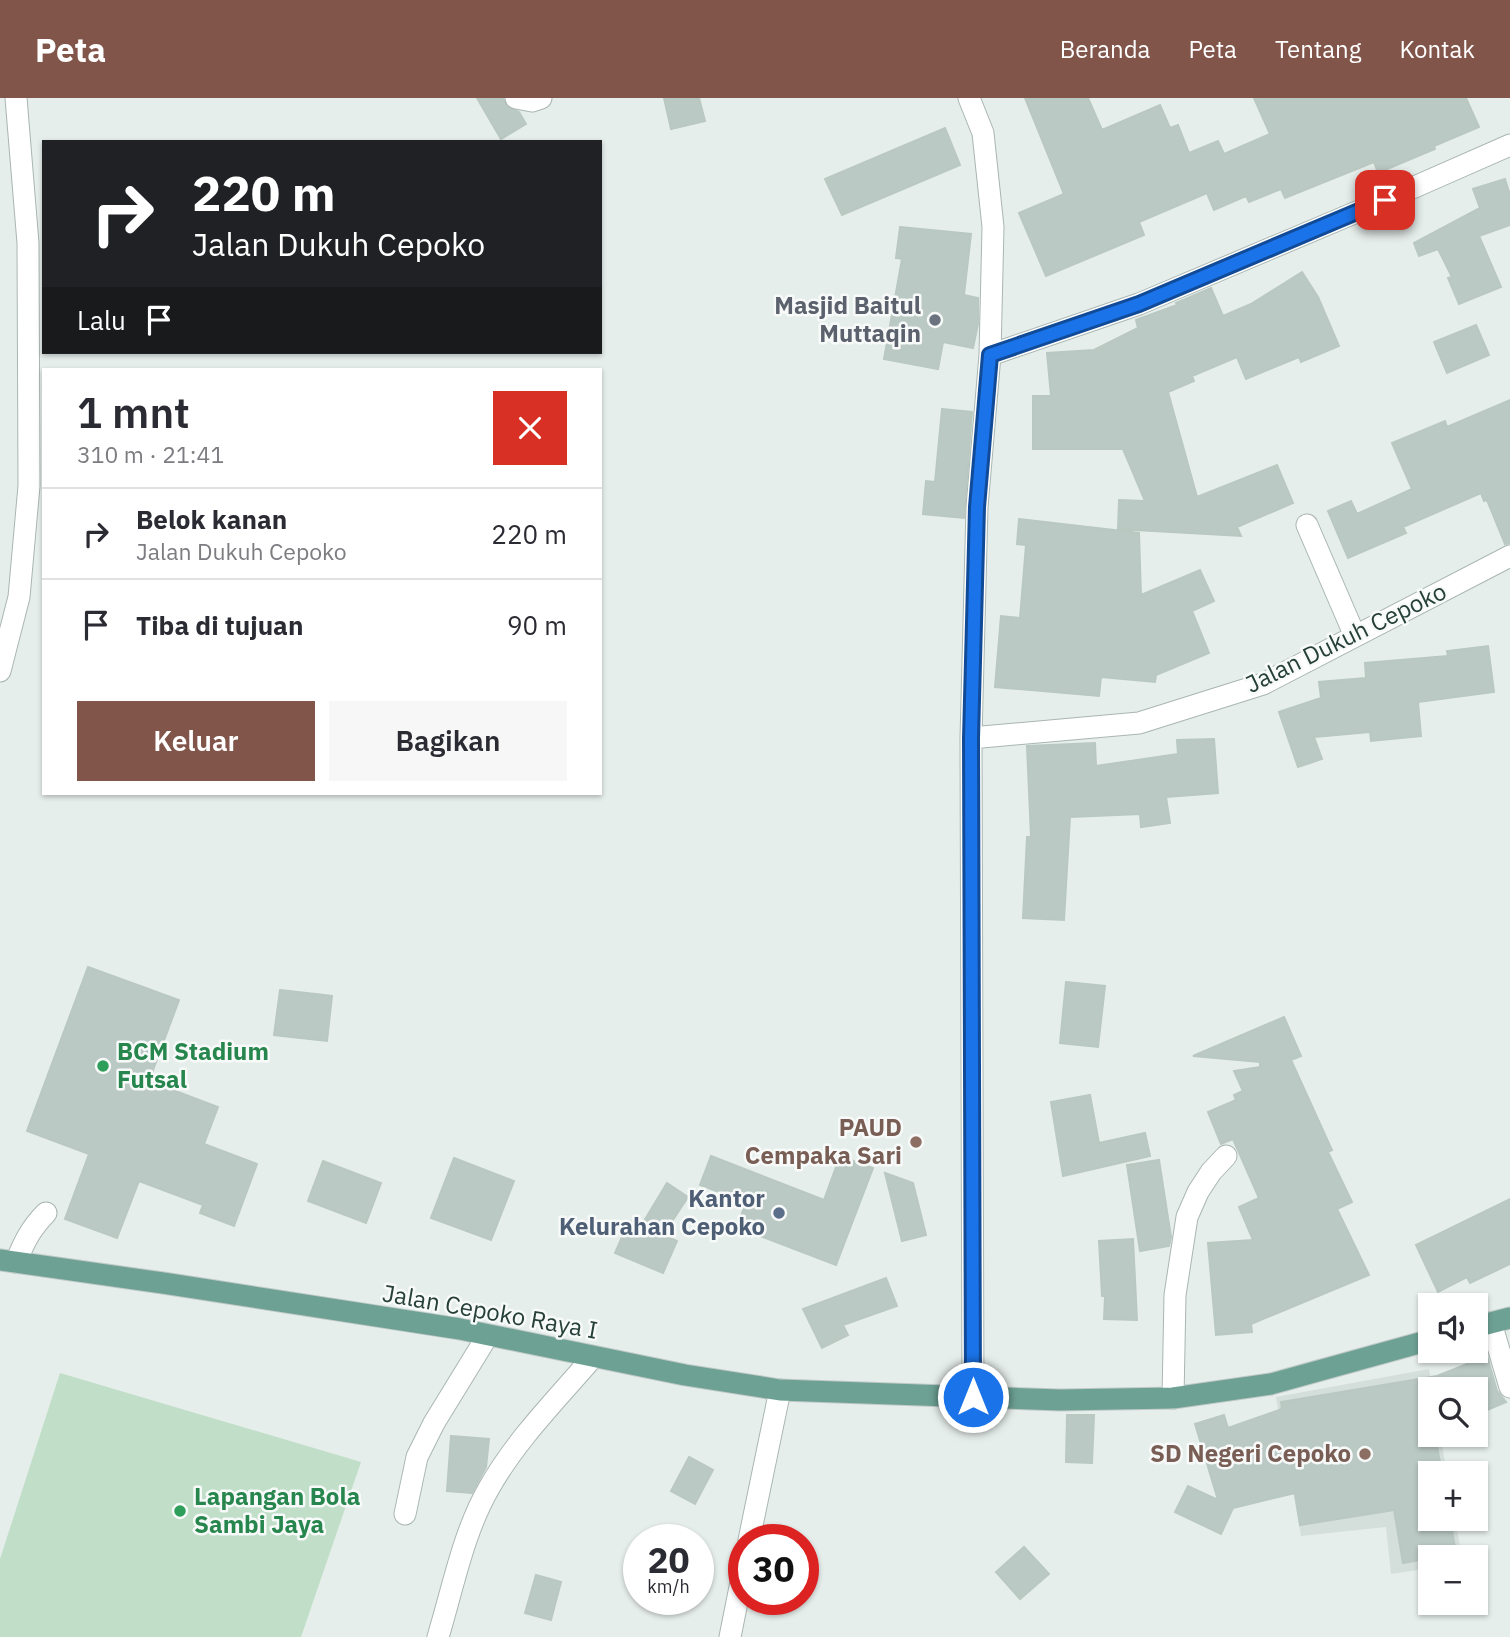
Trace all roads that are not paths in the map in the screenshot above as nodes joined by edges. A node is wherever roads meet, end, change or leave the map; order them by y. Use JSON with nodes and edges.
{"nodes":[{"id":1,"x":16,"y":98,"type":"edge"},
{"id":2,"x":516,"y":98,"type":"edge"},
{"id":3,"x":541,"y":98,"type":"edge"},
{"id":4,"x":969,"y":98,"type":"edge"},
{"id":5,"x":1510,"y":145,"type":"edge"},
{"id":6,"x":990,"y":355,"type":"junction"},
{"id":7,"x":1307,"y":524,"type":"dead end"},
{"id":8,"x":1510,"y":556,"type":"edge"},
{"id":9,"x":1355,"y":636,"type":"junction"},
{"id":10,"x":0,"y":671,"type":"edge"},
{"id":11,"x":971,"y":738,"type":"junction"},
{"id":12,"x":1226,"y":1156,"type":"dead end"},
{"id":13,"x":47,"y":1213,"type":"dead end"},
{"id":14,"x":8,"y":1261,"type":"edge"},
{"id":15,"x":1492,"y":1323,"type":"edge"},
{"id":16,"x":488,"y":1335,"type":"junction"},
{"id":17,"x":1418,"y":1343,"type":"edge"},
{"id":18,"x":593,"y":1357,"type":"junction"},
{"id":19,"x":1510,"y":1387,"type":"edge"},
{"id":20,"x":780,"y":1390,"type":"junction"},
{"id":21,"x":973,"y":1397,"type":"junction"},
{"id":22,"x":1173,"y":1398,"type":"junction"},
{"id":23,"x":405,"y":1514,"type":"dead end"},
{"id":24,"x":752,"y":1524,"type":"edge"},
{"id":25,"x":734,"y":1615,"type":"edge"},
{"id":26,"x":438,"y":1637,"type":"edge"},
{"id":27,"x":730,"y":1637,"type":"edge"}],
"edges":[{"from":1,"to":10,"type":"street"},
{"from":2,"to":3,"type":"street"},
{"from":4,"to":6,"type":"street"},
{"from":5,"to":6,"type":"street"},
{"from":6,"to":11,"type":"street"},
{"from":7,"to":9,"type":"street"},
{"from":8,"to":9,"type":"street","name":"Jalan Dukuh Cepoko"},
{"from":9,"to":11,"type":"street","name":"Jalan Dukuh Cepoko"},
{"from":11,"to":21,"type":"street"},
{"from":12,"to":22,"type":"street"},
{"from":13,"to":14,"type":"street"},
{"from":14,"to":16,"type":"main road","name":"Jalan Cepoko Raya I"},
{"from":15,"to":19,"type":"street"},
{"from":16,"to":18,"type":"main road","name":"Jalan Cepoko Raya I"},
{"from":16,"to":23,"type":"street"},
{"from":17,"to":22,"type":"main road","name":"Jalan Cepoko Raya I"},
{"from":18,"to":20,"type":"main road","name":"Jalan Cepoko Raya I"},
{"from":18,"to":26,"type":"street"},
{"from":20,"to":21,"type":"main road","name":"Jalan Cepoko Raya I"},
{"from":20,"to":24,"type":"street"},
{"from":21,"to":22,"type":"main road","name":"Jalan Cepoko Raya I"},
{"from":25,"to":27,"type":"street"}]}
